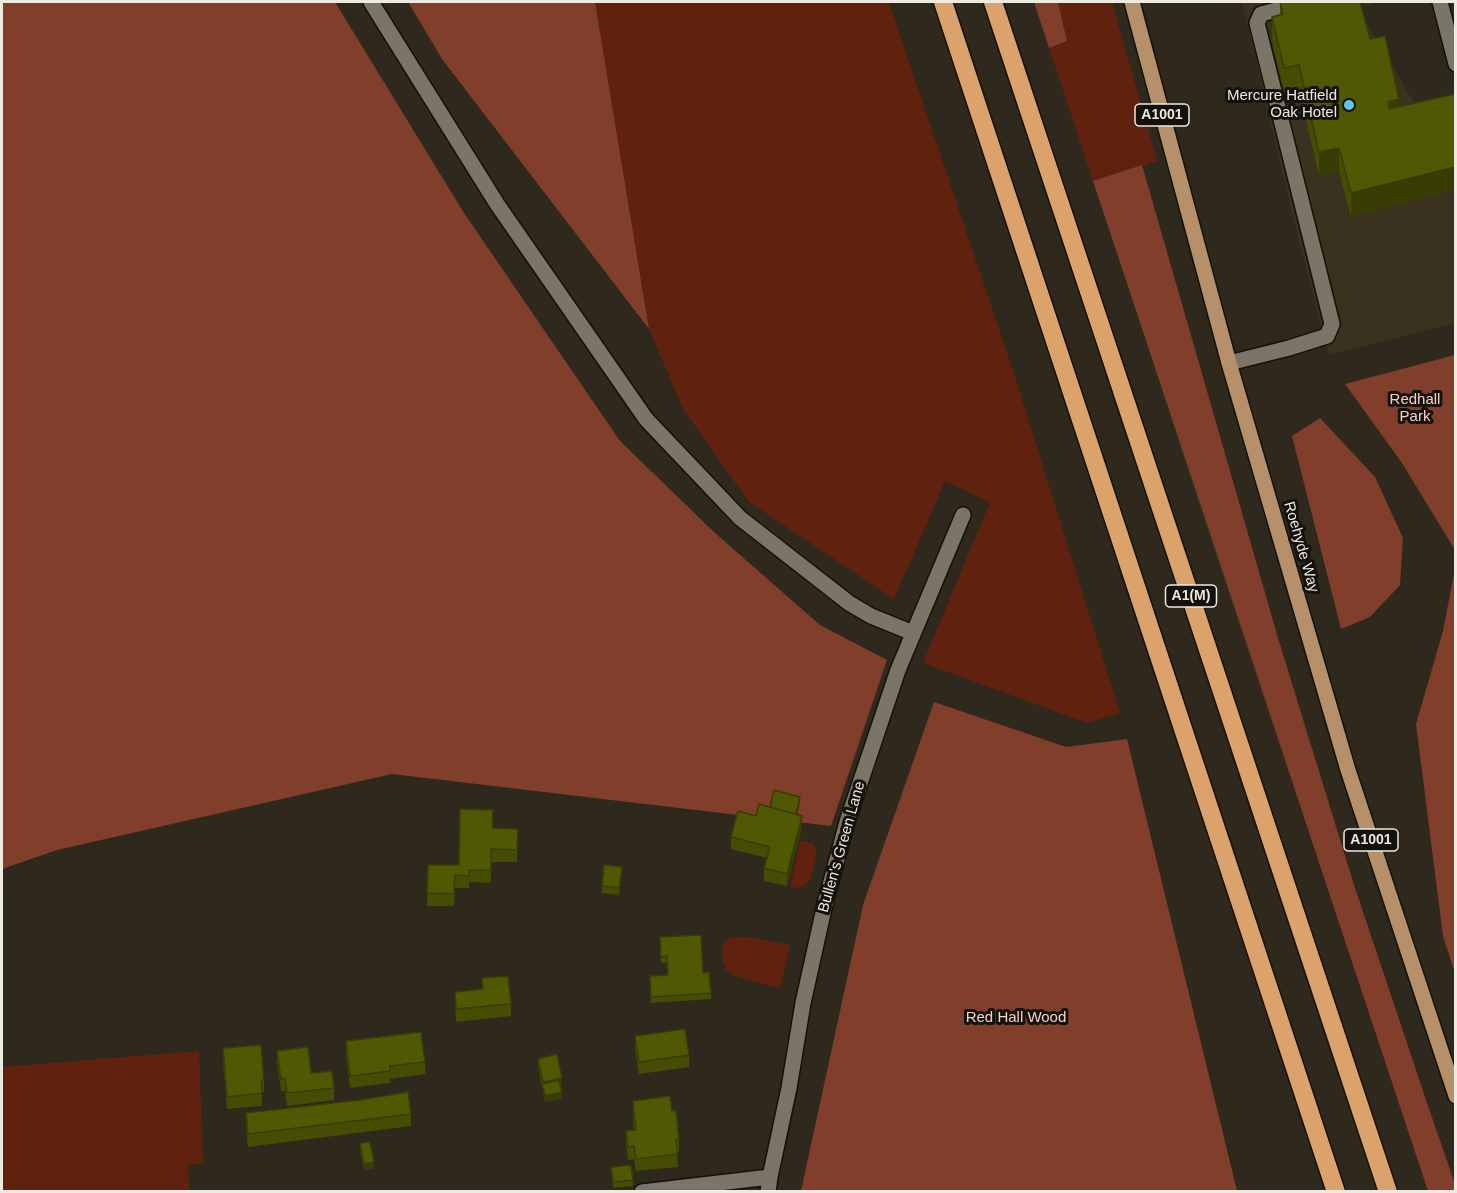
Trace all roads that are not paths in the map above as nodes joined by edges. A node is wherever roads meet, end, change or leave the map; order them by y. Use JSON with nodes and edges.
{"nodes":[{"id":1,"x":371,"y":2,"type":"edge"},
{"id":2,"x":943,"y":2,"type":"edge"},
{"id":3,"x":993,"y":2,"type":"edge"},
{"id":4,"x":1132,"y":2,"type":"edge"},
{"id":5,"x":1308,"y":2,"type":"edge"},
{"id":6,"x":1440,"y":2,"type":"edge"},
{"id":7,"x":1455,"y":64,"type":"edge"},
{"id":8,"x":1229,"y":363,"type":"junction"},
{"id":9,"x":963,"y":515,"type":"dead end"},
{"id":10,"x":913,"y":633,"type":"junction"},
{"id":11,"x":1455,"y":1096,"type":"edge"},
{"id":12,"x":769,"y":1184,"type":"edge"},
{"id":13,"x":642,"y":1191,"type":"edge"},
{"id":14,"x":1336,"y":1191,"type":"edge"},
{"id":15,"x":1388,"y":1191,"type":"edge"}],
"edges":[{"from":1,"to":10,"type":"street"},
{"from":2,"to":14,"type":"highway","number":"A1(M)"},
{"from":3,"to":15,"type":"highway","number":"A1(M)"},
{"from":4,"to":8,"type":"main road","name":"Roehyde Way","number":"A1001"},
{"from":5,"to":8,"type":"street"},
{"from":6,"to":7,"type":"street"},
{"from":8,"to":11,"type":"main road","name":"Roehyde Way","number":"A1001"},
{"from":9,"to":10,"type":"street","name":"Bullen's Green Lane"},
{"from":10,"to":12,"type":"street","name":"Bullen's Green Lane"},
{"from":12,"to":13,"type":"street"}]}
